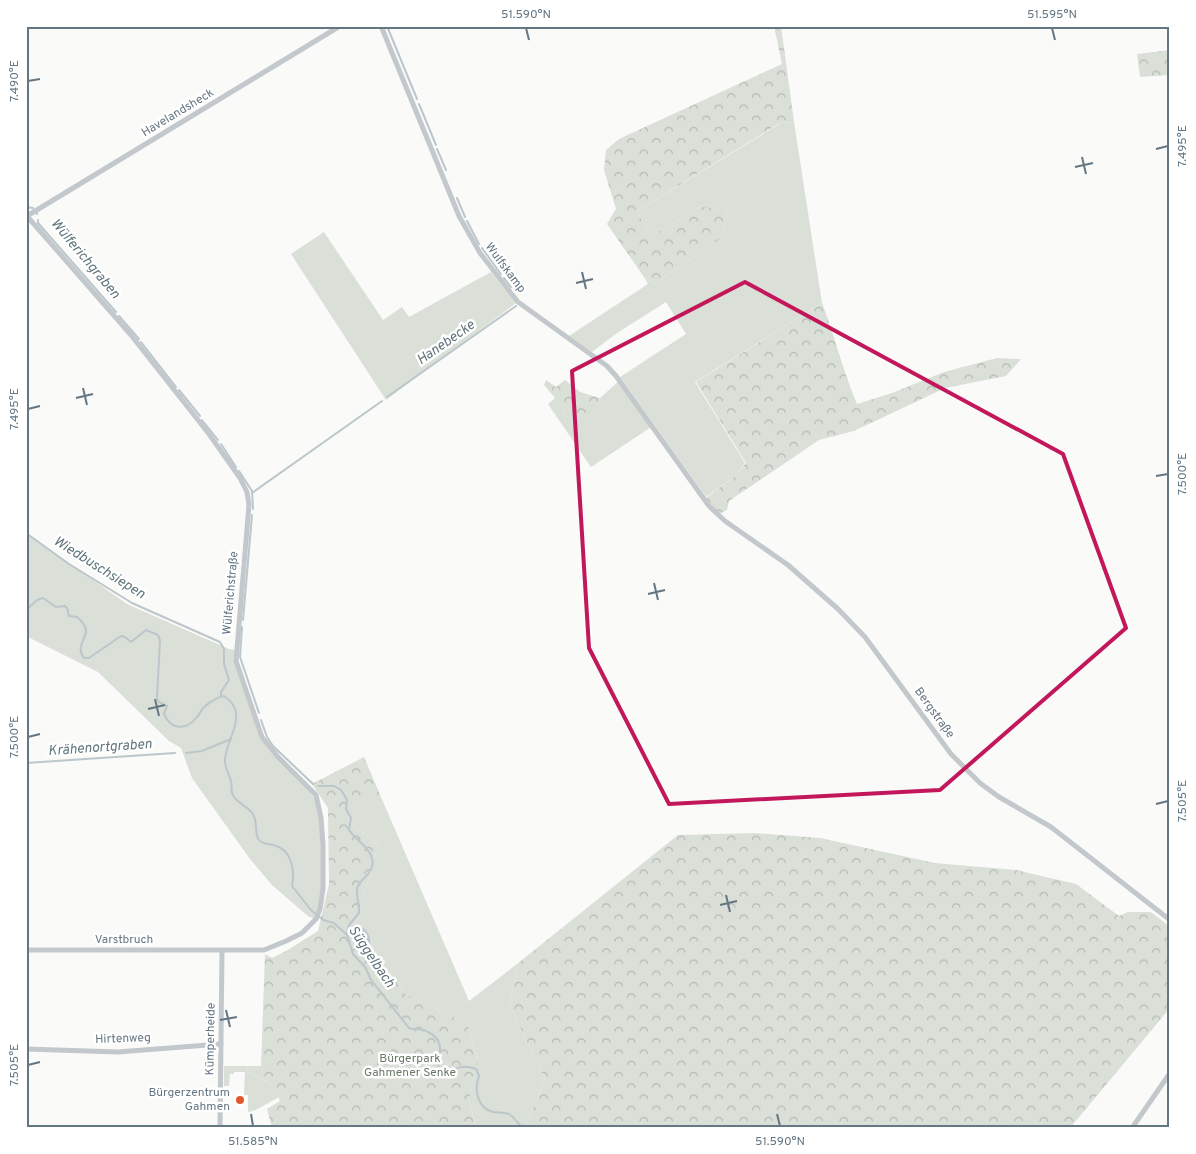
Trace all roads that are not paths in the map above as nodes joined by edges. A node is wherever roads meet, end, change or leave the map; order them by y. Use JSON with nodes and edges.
{"nodes":[{"id":1,"x":340,"y":26,"type":"edge"},
{"id":2,"x":381,"y":26,"type":"edge"},
{"id":3,"x":27,"y":215,"type":"edge"},
{"id":4,"x":702,"y":496,"type":"joint"},
{"id":5,"x":1170,"y":920,"type":"edge"},
{"id":6,"x":26,"y":950,"type":"edge"},
{"id":7,"x":222,"y":951,"type":"junction"},
{"id":8,"x":220,"y":1044,"type":"junction"},
{"id":9,"x":26,"y":1049,"type":"edge"},
{"id":10,"x":1170,"y":1073,"type":"edge"},
{"id":11,"x":220,"y":1128,"type":"edge"},
{"id":12,"x":1132,"y":1128,"type":"edge"}],
"edges":[{"from":1,"to":3,"type":"street","name":"Havelandsheck"},
{"from":2,"to":4,"type":"street","name":"Wulfskamp"},
{"from":3,"to":7,"type":"street","name":"Wülferichstraße"},
{"from":4,"to":5,"type":"street","name":"Bergstraße"},
{"from":6,"to":7,"type":"street","name":"Varstbruch"},
{"from":7,"to":8,"type":"street","name":"Kümperheide"},
{"from":8,"to":9,"type":"street","name":"Hirtenweg"},
{"from":8,"to":11,"type":"street","name":"Kümperheide"},
{"from":10,"to":12,"type":"street"}]}
